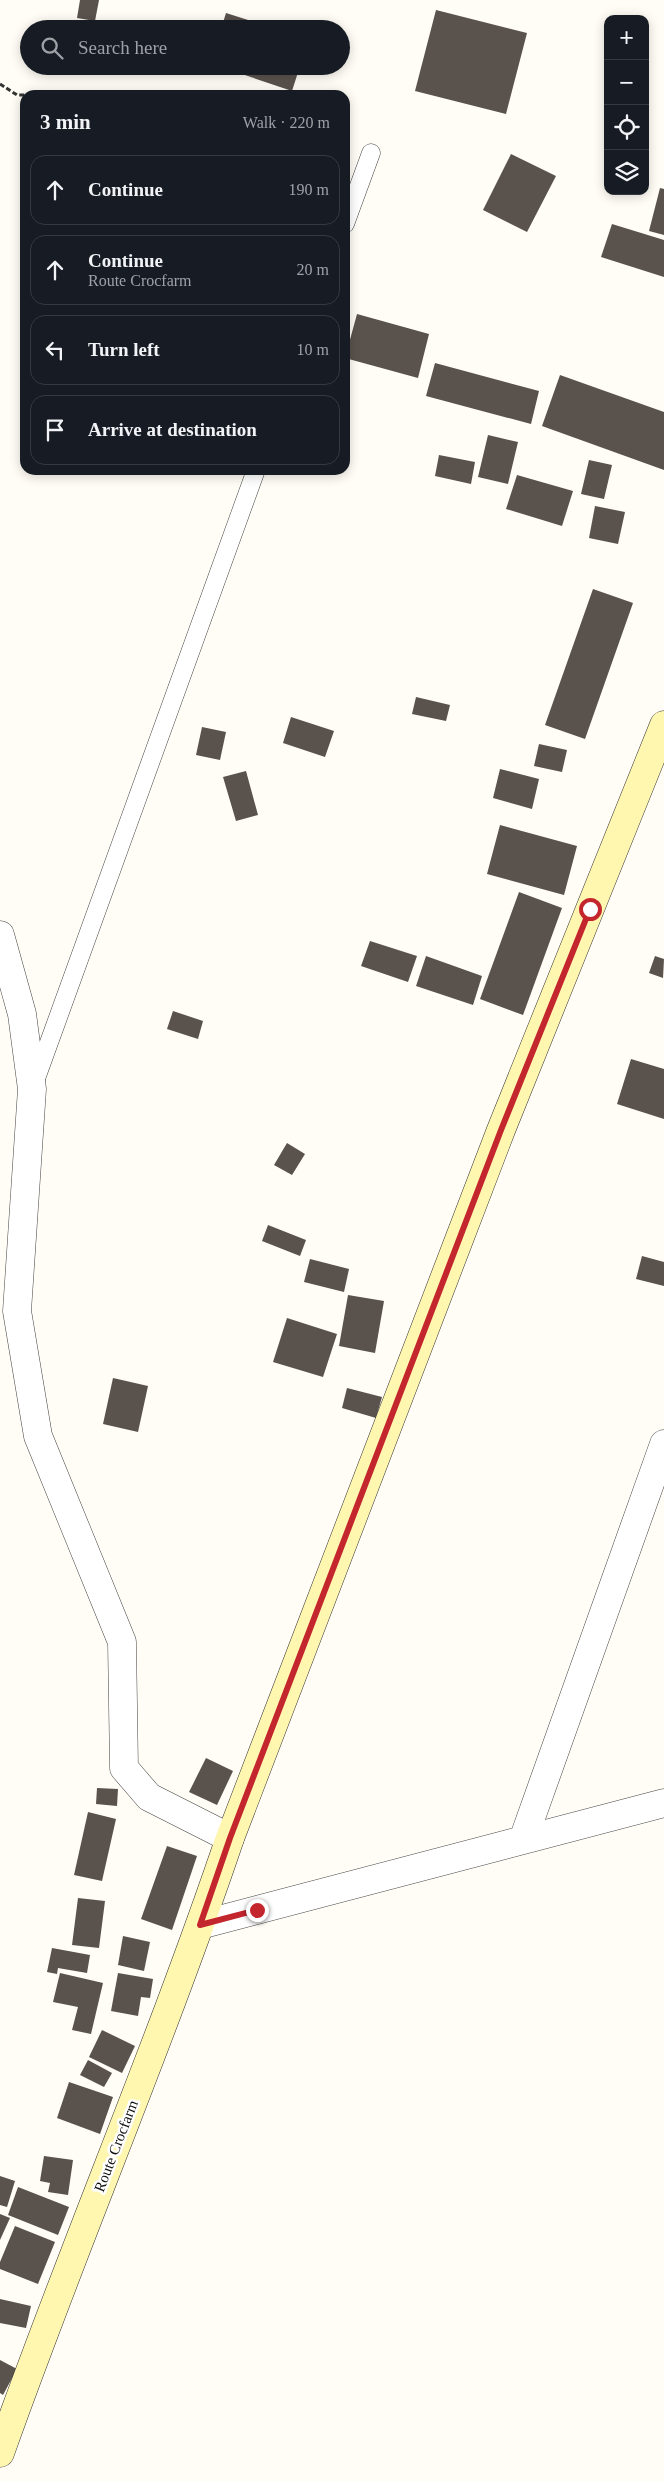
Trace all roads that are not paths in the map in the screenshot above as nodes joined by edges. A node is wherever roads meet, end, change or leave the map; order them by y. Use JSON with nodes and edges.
{"nodes":[{"id":1,"x":371,"y":153,"type":"dead end"},
{"id":2,"x":350,"y":210,"type":"edge"},
{"id":3,"x":254,"y":475,"type":"edge"},
{"id":4,"x":664,"y":725,"type":"edge"},
{"id":5,"x":0,"y":935,"type":"edge"},
{"id":6,"x":32,"y":1089,"type":"junction"},
{"id":7,"x":664,"y":1444,"type":"edge"},
{"id":8,"x":664,"y":1803,"type":"edge"},
{"id":9,"x":230,"y":1838,"type":"junction"},
{"id":10,"x":523,"y":1840,"type":"junction"},
{"id":11,"x":200,"y":1925,"type":"junction"},
{"id":12,"x":0,"y":2453,"type":"edge"}],
"edges":[{"from":1,"to":2,"type":"lane"},
{"from":3,"to":6,"type":"lane"},
{"from":4,"to":9,"type":"street","name":"Route Crocfarm"},
{"from":5,"to":6,"type":"street"},
{"from":6,"to":9,"type":"street"},
{"from":7,"to":10,"type":"street"},
{"from":8,"to":10,"type":"street"},
{"from":9,"to":11,"type":"street","name":"Route Crocfarm"},
{"from":10,"to":11,"type":"street"},
{"from":11,"to":12,"type":"street","name":"Route Crocfarm"}]}
